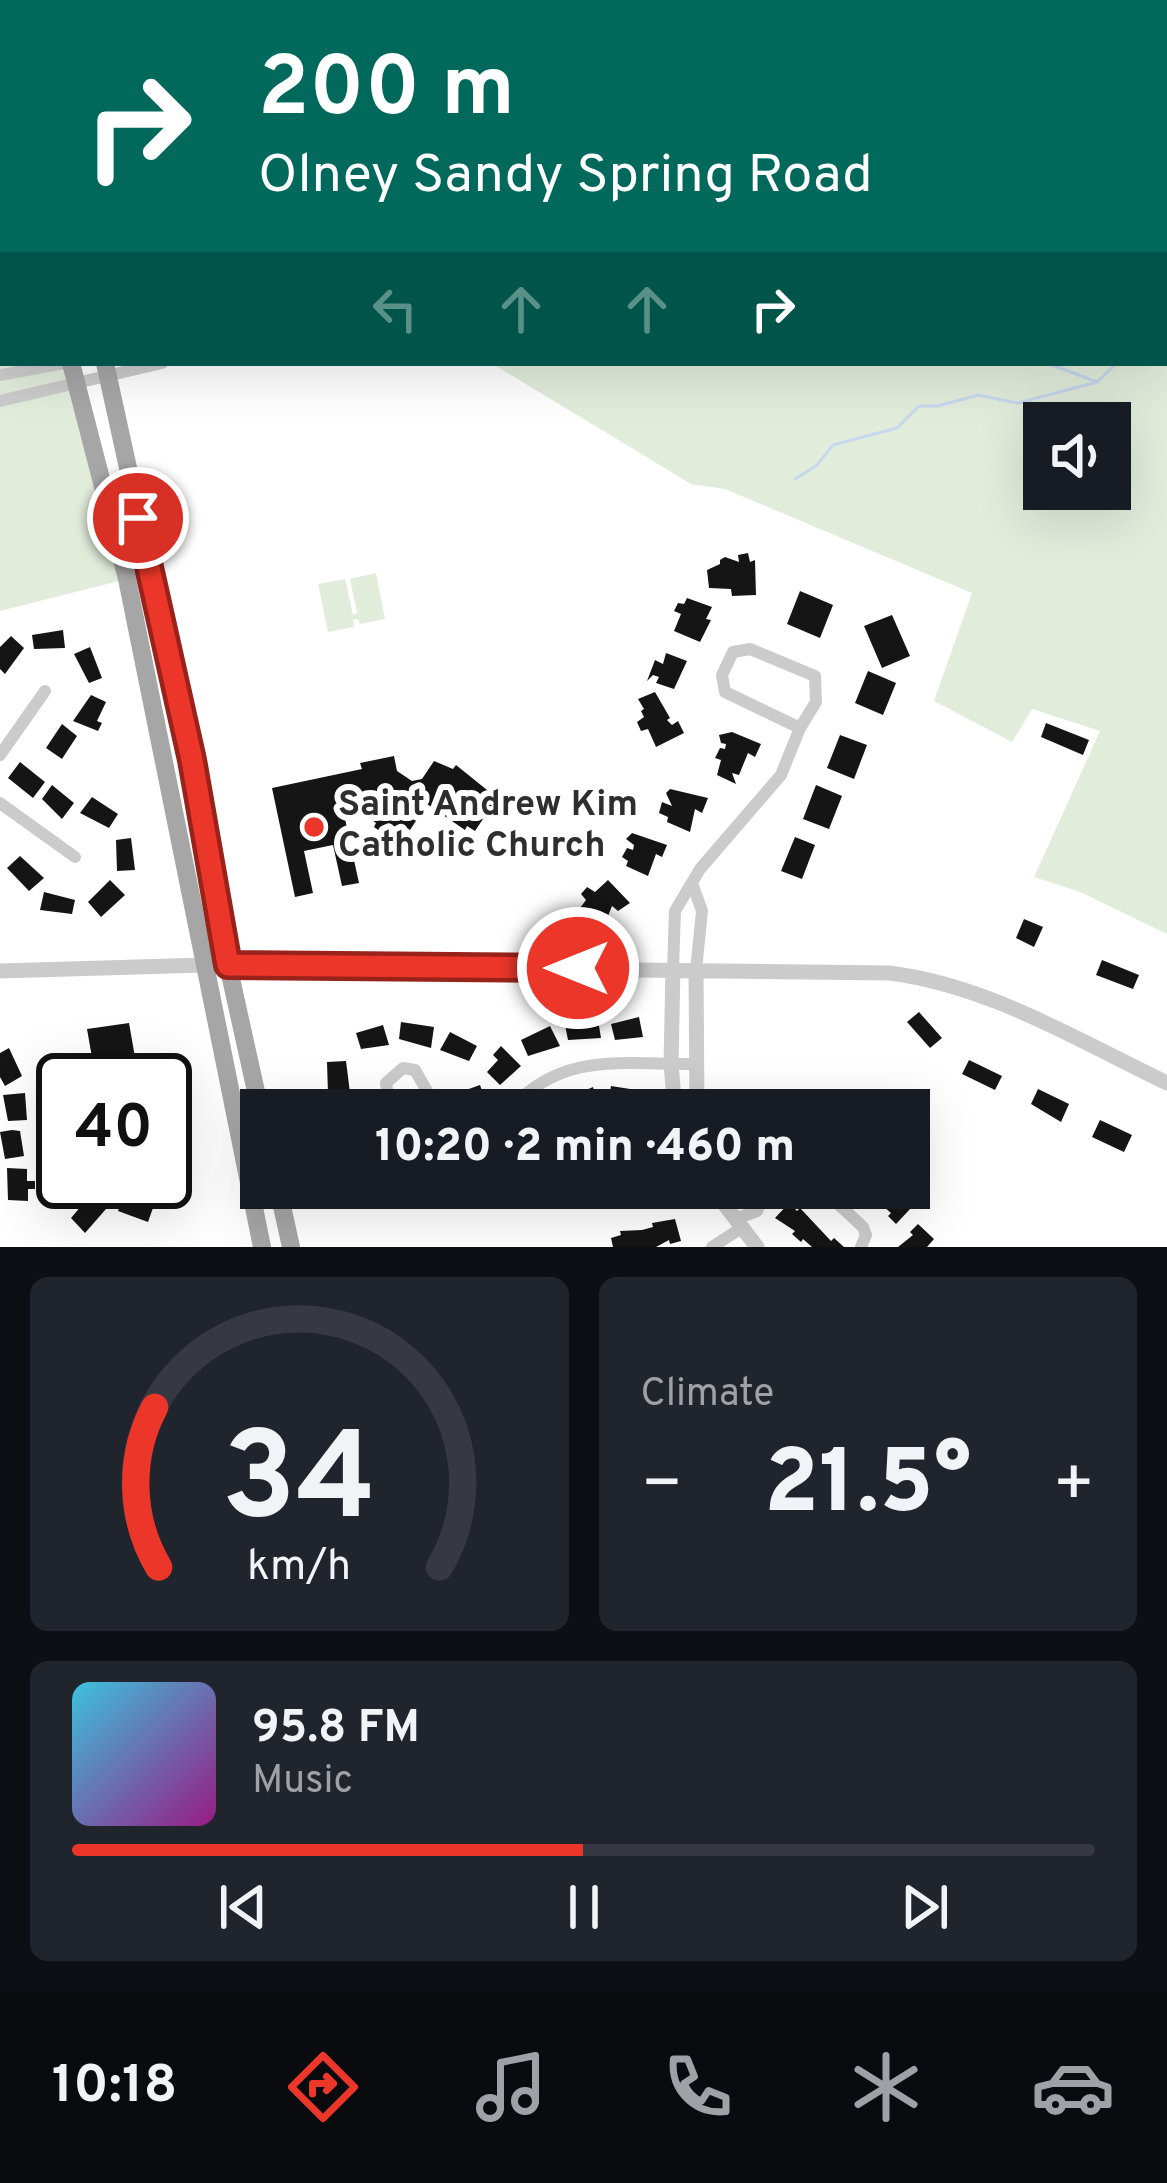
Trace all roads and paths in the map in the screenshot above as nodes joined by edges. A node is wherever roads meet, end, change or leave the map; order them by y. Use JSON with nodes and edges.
{"nodes":[{"id":1,"x":50,"y":366,"type":"edge"},
{"id":2,"x":68,"y":366,"type":"edge"},
{"id":3,"x":138,"y":366,"type":"edge"},
{"id":4,"x":107,"y":370,"type":"edge"},
{"id":5,"x":0,"y":375,"type":"edge"},
{"id":6,"x":76,"y":385,"type":"junction"},
{"id":7,"x":0,"y":401,"type":"edge"},
{"id":8,"x":45,"y":691,"type":"dead end"},
{"id":9,"x":800,"y":728,"type":"junction"},
{"id":10,"x":0,"y":755,"type":"edge"},
{"id":11,"x":0,"y":803,"type":"edge"},
{"id":12,"x":75,"y":857,"type":"dead end"},
{"id":13,"x":692,"y":883,"type":"junction"},
{"id":14,"x":205,"y":965,"type":"junction"},
{"id":15,"x":228,"y":965,"type":"junction"},
{"id":16,"x":674,"y":969,"type":"junction"},
{"id":17,"x":696,"y":970,"type":"junction"},
{"id":18,"x":1,"y":972,"type":"edge"},
{"id":19,"x":671,"y":1064,"type":"junction"},
{"id":20,"x":696,"y":1064,"type":"junction"},
{"id":21,"x":1167,"y":1083,"type":"edge"},
{"id":22,"x":255,"y":1089,"type":"edge"},
{"id":23,"x":387,"y":1089,"type":"edge"},
{"id":24,"x":424,"y":1089,"type":"edge"},
{"id":25,"x":532,"y":1089,"type":"edge"},
{"id":26,"x":674,"y":1089,"type":"edge"},
{"id":27,"x":697,"y":1089,"type":"edge"},
{"id":28,"x":283,"y":1209,"type":"edge"},
{"id":29,"x":729,"y":1209,"type":"edge"},
{"id":30,"x":758,"y":1209,"type":"edge"},
{"id":31,"x":844,"y":1209,"type":"edge"},
{"id":32,"x":740,"y":1222,"type":"junction"},
{"id":33,"x":262,"y":1247,"type":"edge"},
{"id":34,"x":291,"y":1247,"type":"edge"},
{"id":35,"x":712,"y":1247,"type":"edge"},
{"id":36,"x":757,"y":1247,"type":"edge"},
{"id":37,"x":861,"y":1247,"type":"edge"}],
"edges":[{"from":1,"to":5,"type":"street"},
{"from":2,"to":6,"type":"main road"},
{"from":3,"to":4,"type":"street"},
{"from":4,"to":6,"type":"street"},
{"from":4,"to":15,"type":"main road"},
{"from":6,"to":7,"type":"street"},
{"from":6,"to":14,"type":"main road"},
{"from":8,"to":10,"type":"street"},
{"from":9,"to":9,"type":"street"},
{"from":9,"to":13,"type":"street"},
{"from":11,"to":12,"type":"street"},
{"from":13,"to":16,"type":"street"},
{"from":13,"to":17,"type":"street"},
{"from":14,"to":15,"type":"street"},
{"from":14,"to":18,"type":"street"},
{"from":14,"to":33,"type":"main road"},
{"from":15,"to":16,"type":"street"},
{"from":15,"to":22,"type":"main road"},
{"from":16,"to":17,"type":"street"},
{"from":16,"to":19,"type":"street"},
{"from":17,"to":20,"type":"street"},
{"from":17,"to":21,"type":"street"},
{"from":19,"to":20,"type":"street"},
{"from":19,"to":25,"type":"street"},
{"from":19,"to":26,"type":"street"},
{"from":20,"to":27,"type":"street"},
{"from":23,"to":24,"type":"street"},
{"from":28,"to":34,"type":"main road"},
{"from":29,"to":32,"type":"street"},
{"from":30,"to":32,"type":"street"},
{"from":31,"to":37,"type":"street"},
{"from":32,"to":35,"type":"street"},
{"from":32,"to":36,"type":"street"}]}
